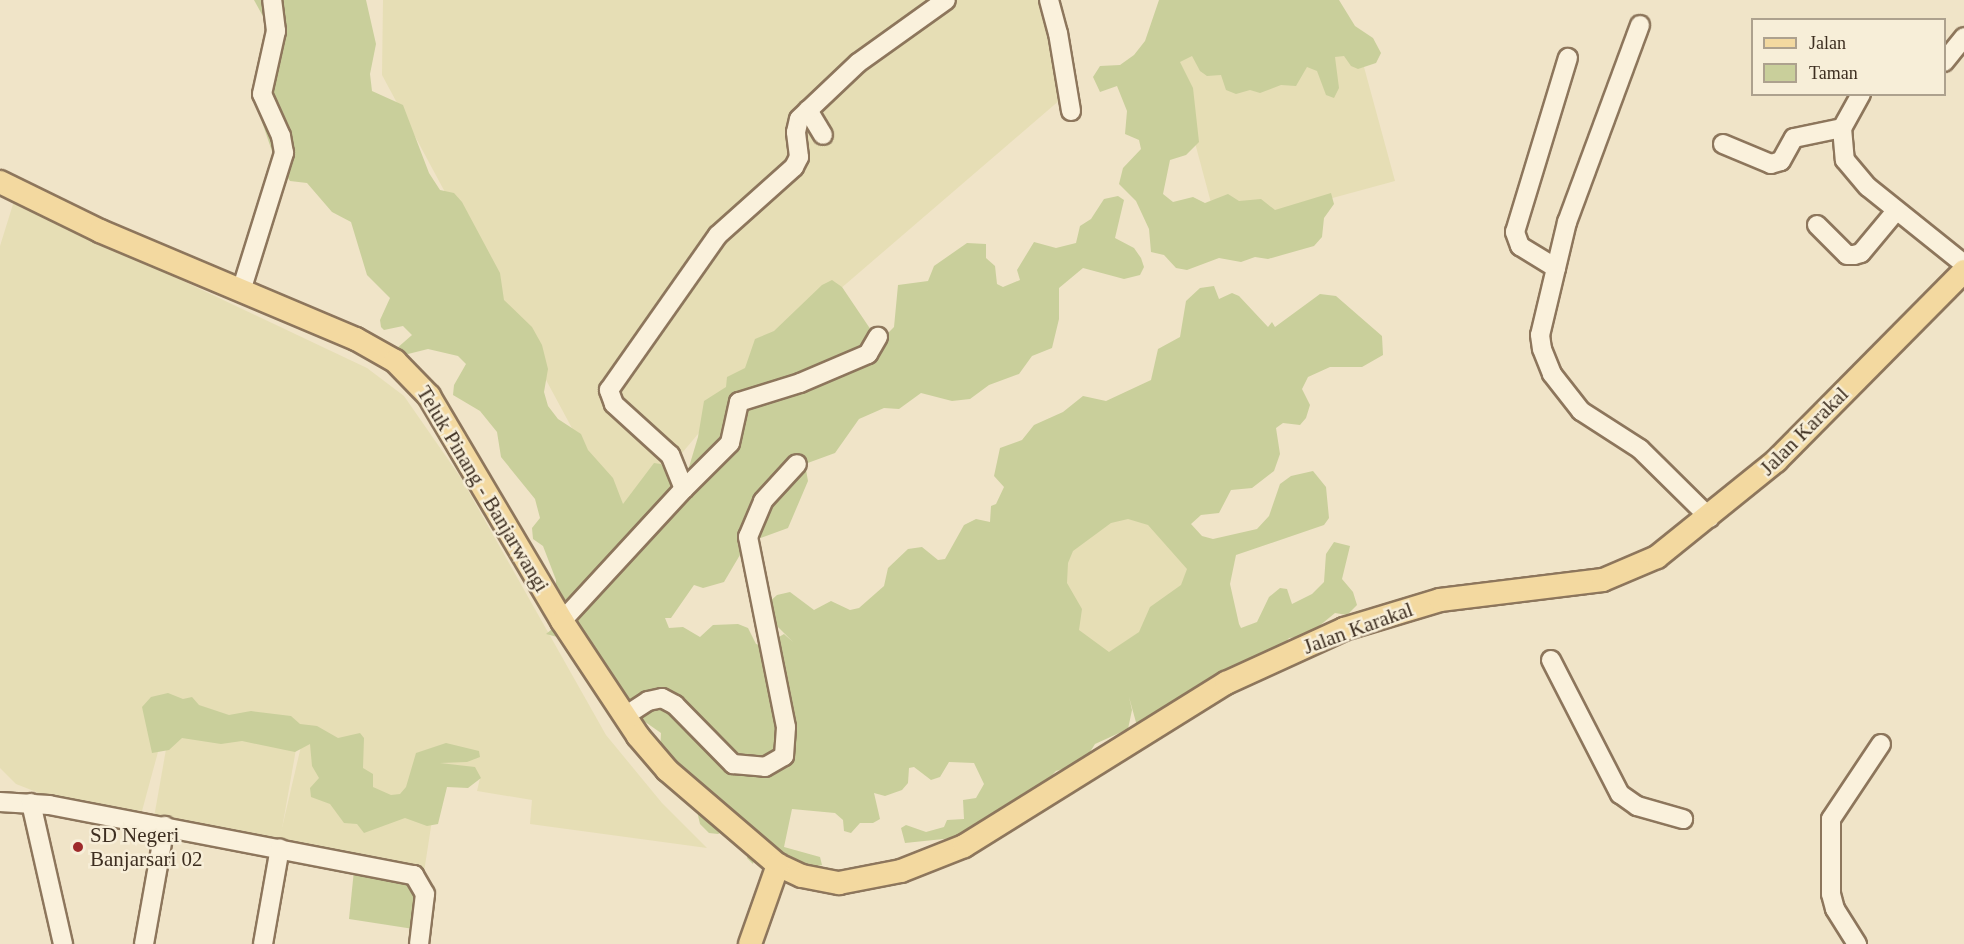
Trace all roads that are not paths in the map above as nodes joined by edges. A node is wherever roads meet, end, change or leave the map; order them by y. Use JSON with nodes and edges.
{"nodes":[{"id":1,"x":272,"y":0,"type":"edge"},
{"id":2,"x":946,"y":0,"type":"edge"},
{"id":3,"x":1049,"y":0,"type":"edge"},
{"id":4,"x":1640,"y":25,"type":"dead end"},
{"id":5,"x":1964,"y":37,"type":"edge"},
{"id":6,"x":1568,"y":58,"type":"dead end"},
{"id":7,"x":1946,"y":60,"type":"edge"},
{"id":8,"x":1860,"y":96,"type":"edge"},
{"id":9,"x":808,"y":110,"type":"junction"},
{"id":10,"x":1071,"y":111,"type":"dead end"},
{"id":11,"x":1842,"y":128,"type":"junction"},
{"id":12,"x":823,"y":135,"type":"dead end"},
{"id":13,"x":1723,"y":144,"type":"dead end"},
{"id":14,"x":0,"y":182,"type":"edge"},
{"id":15,"x":1896,"y":211,"type":"junction"},
{"id":16,"x":1817,"y":225,"type":"dead end"},
{"id":17,"x":1964,"y":264,"type":"edge"},
{"id":18,"x":1556,"y":268,"type":"junction"},
{"id":19,"x":1964,"y":271,"type":"edge"},
{"id":20,"x":241,"y":291,"type":"junction"},
{"id":21,"x":878,"y":337,"type":"dead end"},
{"id":22,"x":797,"y":464,"type":"dead end"},
{"id":23,"x":684,"y":489,"type":"junction"},
{"id":24,"x":1710,"y":518,"type":"junction"},
{"id":25,"x":562,"y":621,"type":"junction"},
{"id":26,"x":1551,"y":660,"type":"dead end"},
{"id":27,"x":625,"y":716,"type":"junction"},
{"id":28,"x":1881,"y":744,"type":"dead end"},
{"id":29,"x":0,"y":802,"type":"edge"},
{"id":30,"x":31,"y":802,"type":"junction"},
{"id":31,"x":1683,"y":819,"type":"dead end"},
{"id":32,"x":165,"y":826,"type":"junction"},
{"id":33,"x":280,"y":848,"type":"junction"},
{"id":34,"x":778,"y":865,"type":"junction"},
{"id":35,"x":63,"y":944,"type":"edge"},
{"id":36,"x":144,"y":944,"type":"edge"},
{"id":37,"x":263,"y":944,"type":"edge"},
{"id":38,"x":419,"y":944,"type":"edge"},
{"id":39,"x":750,"y":944,"type":"edge"},
{"id":40,"x":1857,"y":944,"type":"edge"}],
"edges":[{"from":1,"to":20,"type":"street"},
{"from":2,"to":9,"type":"street"},
{"from":3,"to":10,"type":"street"},
{"from":4,"to":18,"type":"street"},
{"from":5,"to":7,"type":"street"},
{"from":6,"to":18,"type":"street"},
{"from":8,"to":11,"type":"street"},
{"from":9,"to":12,"type":"street"},
{"from":9,"to":23,"type":"street"},
{"from":11,"to":13,"type":"street"},
{"from":11,"to":15,"type":"street"},
{"from":14,"to":20,"type":"main road","name":"Teluk Pinang - Banjarwangi"},
{"from":15,"to":16,"type":"street"},
{"from":15,"to":17,"type":"street"},
{"from":18,"to":24,"type":"street"},
{"from":19,"to":24,"type":"main road","name":"Jalan Karakal"},
{"from":20,"to":25,"type":"main road","name":"Teluk Pinang - Banjarwangi"},
{"from":21,"to":23,"type":"street"},
{"from":22,"to":27,"type":"street"},
{"from":23,"to":25,"type":"street"},
{"from":24,"to":34,"type":"main road","name":"Jalan Karakal"},
{"from":25,"to":27,"type":"main road","name":"Teluk Pinang - Banjarwangi"},
{"from":26,"to":31,"type":"street"},
{"from":27,"to":34,"type":"main road","name":"Teluk Pinang - Banjarwangi"},
{"from":28,"to":40,"type":"street"},
{"from":29,"to":30,"type":"street"},
{"from":30,"to":32,"type":"street"},
{"from":30,"to":35,"type":"street"},
{"from":32,"to":33,"type":"street"},
{"from":32,"to":36,"type":"street"},
{"from":33,"to":37,"type":"street"},
{"from":33,"to":38,"type":"street"},
{"from":34,"to":39,"type":"main road"}]}
